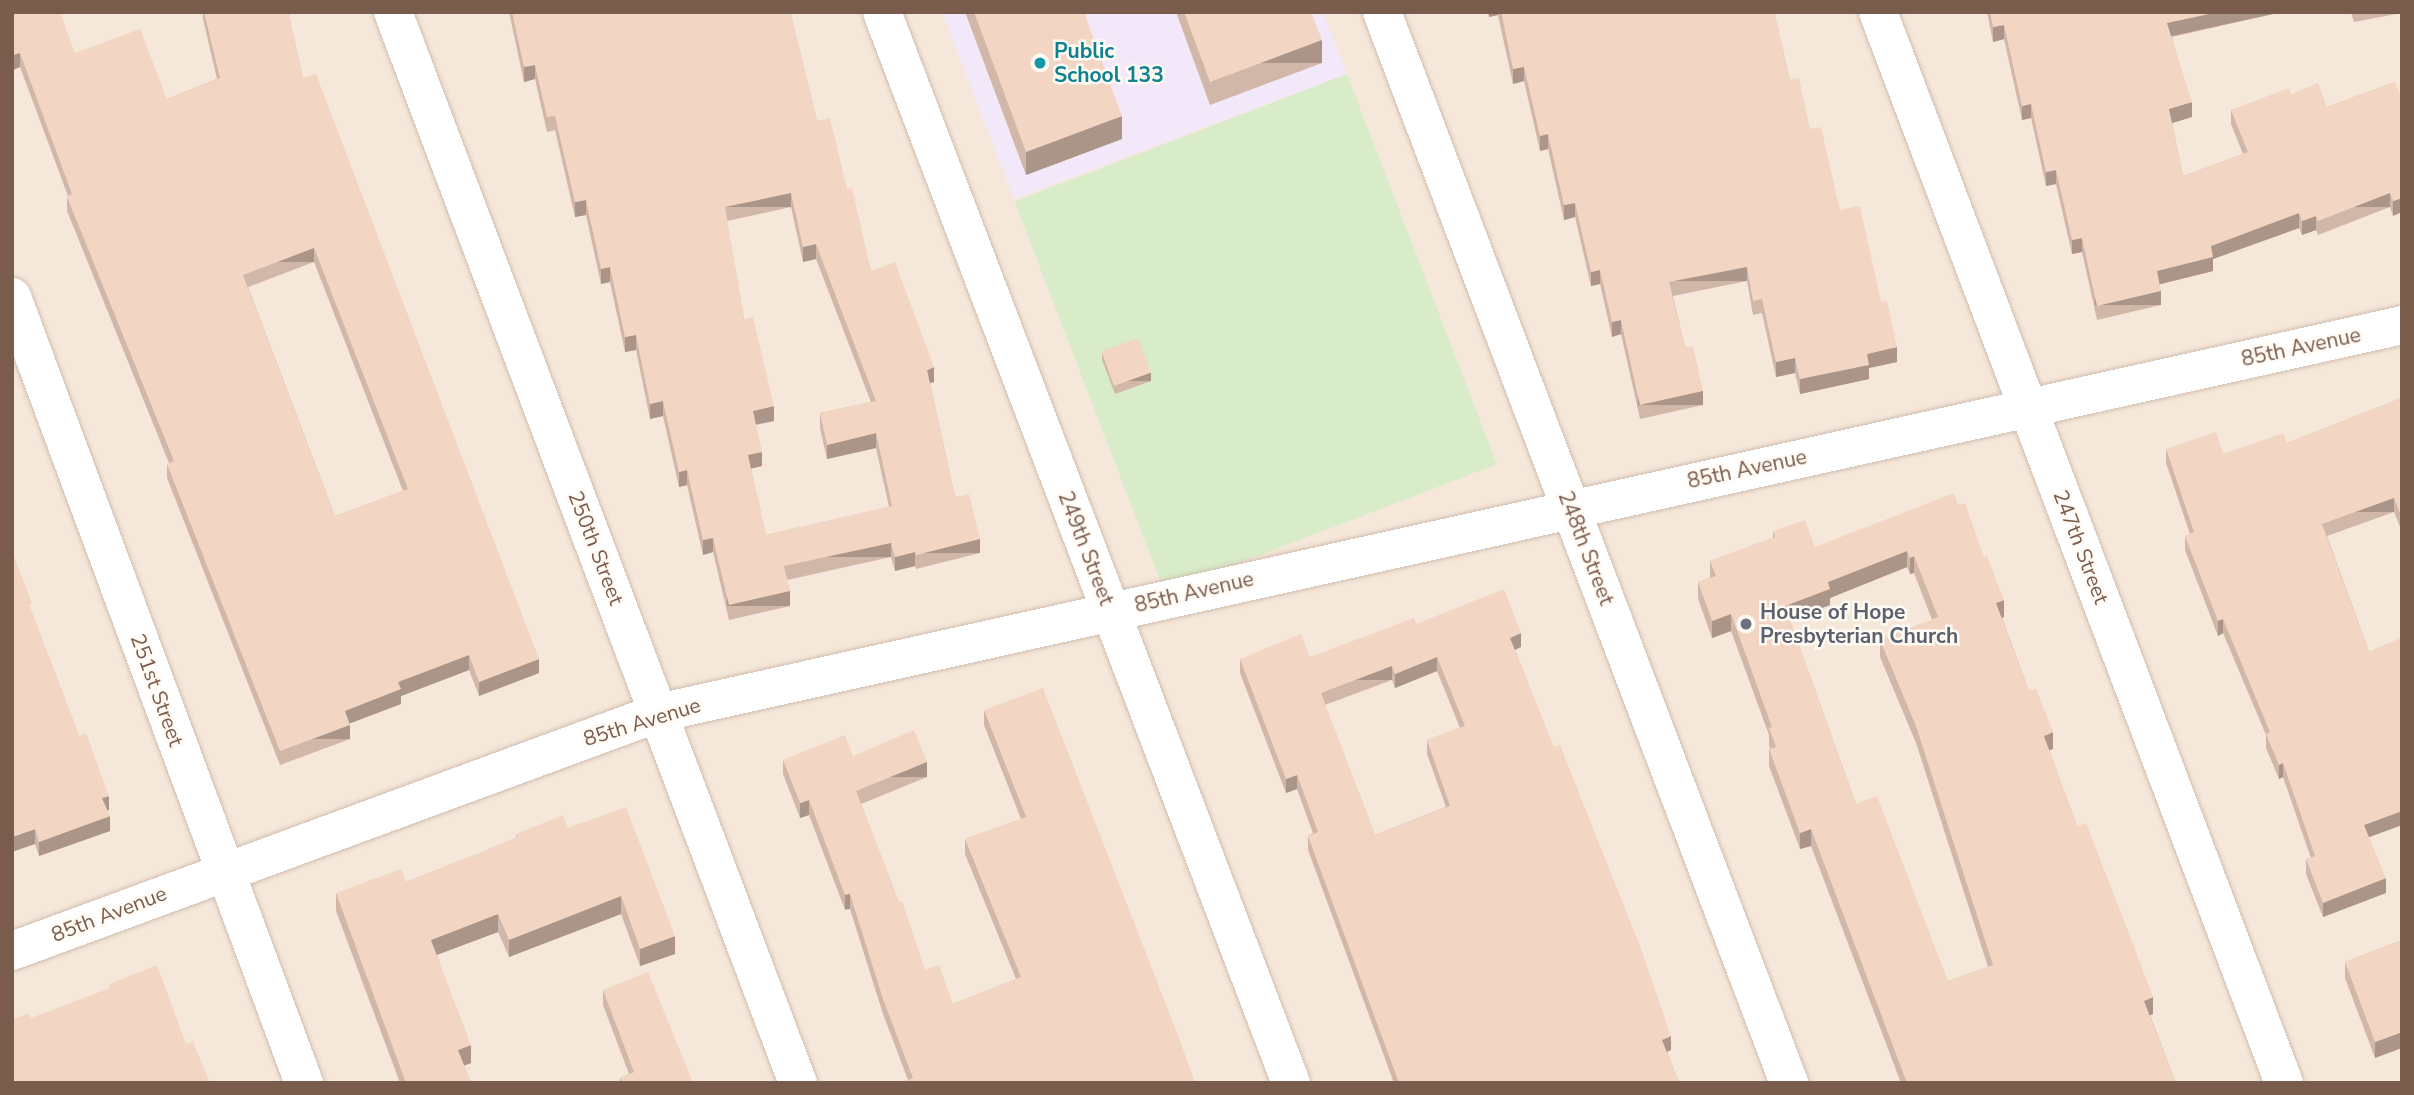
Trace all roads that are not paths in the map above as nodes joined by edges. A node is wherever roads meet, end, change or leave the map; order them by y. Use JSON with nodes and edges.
{"nodes":[{"id":1,"x":393,"y":12,"type":"edge"},
{"id":2,"x":882,"y":12,"type":"edge"},
{"id":3,"x":1382,"y":12,"type":"edge"},
{"id":4,"x":1878,"y":12,"type":"edge"},
{"id":5,"x":12,"y":297,"type":"edge"},
{"id":6,"x":2402,"y":325,"type":"edge"},
{"id":7,"x":2028,"y":407,"type":"junction"},
{"id":8,"x":1571,"y":508,"type":"junction"},
{"id":9,"x":1110,"y":610,"type":"junction"},
{"id":10,"x":658,"y":713,"type":"junction"},
{"id":11,"x":223,"y":871,"type":"junction"},
{"id":12,"x":12,"y":951,"type":"edge"},
{"id":13,"x":304,"y":1083,"type":"edge"},
{"id":14,"x":798,"y":1083,"type":"edge"},
{"id":15,"x":1291,"y":1083,"type":"edge"},
{"id":16,"x":1789,"y":1083,"type":"edge"},
{"id":17,"x":2284,"y":1083,"type":"edge"}],
"edges":[{"from":1,"to":10,"type":"street","name":"250th Street"},
{"from":2,"to":9,"type":"street","name":"249th Street"},
{"from":3,"to":8,"type":"street","name":"248th Street"},
{"from":4,"to":7,"type":"street","name":"247th Street"},
{"from":5,"to":11,"type":"street","name":"251st Street"},
{"from":6,"to":7,"type":"street","name":"85th Avenue"},
{"from":7,"to":8,"type":"street","name":"85th Avenue"},
{"from":7,"to":17,"type":"street","name":"247th Street"},
{"from":8,"to":9,"type":"street","name":"85th Avenue"},
{"from":8,"to":16,"type":"street","name":"248th Street"},
{"from":9,"to":10,"type":"street","name":"85th Avenue"},
{"from":9,"to":15,"type":"street","name":"249th Street"},
{"from":10,"to":11,"type":"street","name":"85th Avenue"},
{"from":10,"to":14,"type":"street","name":"250th Street"},
{"from":11,"to":12,"type":"street","name":"85th Avenue"},
{"from":11,"to":13,"type":"street","name":"251st Street"}]}
